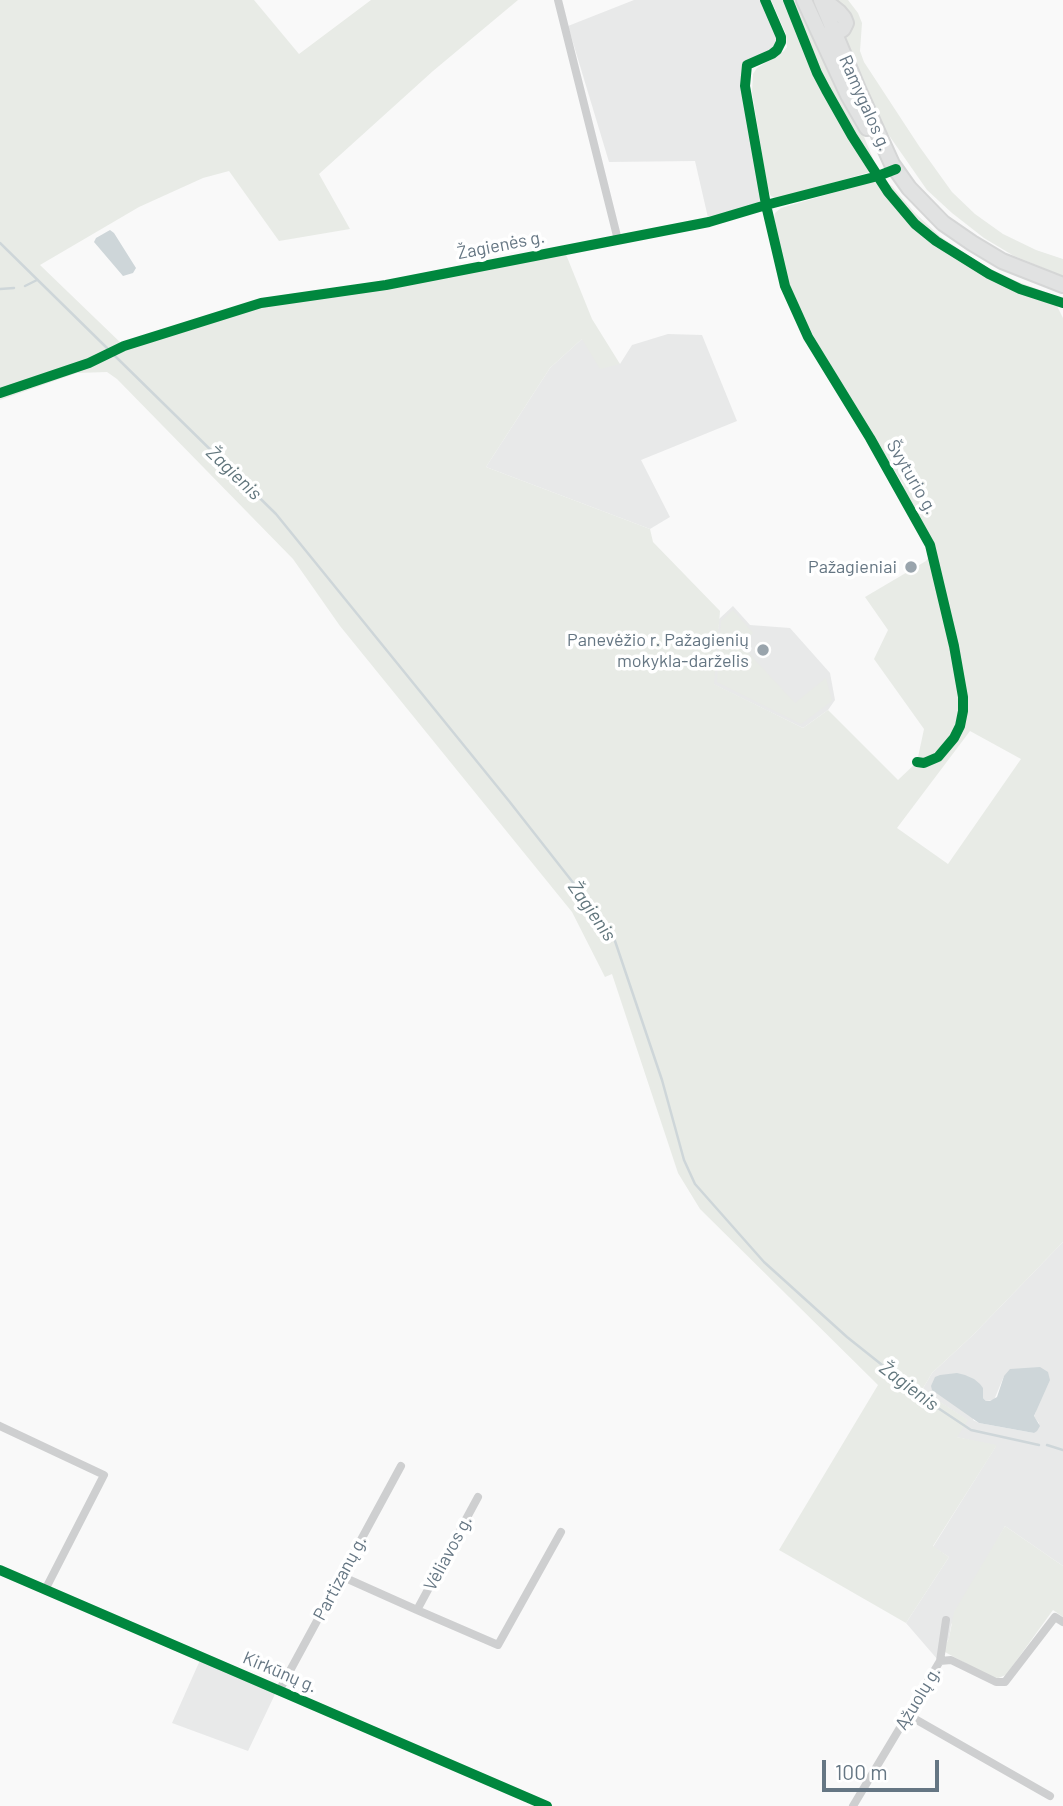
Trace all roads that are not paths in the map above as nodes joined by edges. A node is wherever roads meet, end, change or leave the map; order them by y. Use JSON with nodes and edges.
{"nodes":[{"id":1,"x":558,"y":0,"type":"edge"},
{"id":2,"x":765,"y":0,"type":"edge"},
{"id":3,"x":804,"y":0,"type":"edge"},
{"id":4,"x":823,"y":0,"type":"edge"},
{"id":5,"x":815,"y":26,"type":"junction"},
{"id":6,"x":835,"y":34,"type":"junction"},
{"id":7,"x":894,"y":166,"type":"junction"},
{"id":8,"x":766,"y":205,"type":"junction"},
{"id":9,"x":618,"y":240,"type":"junction"},
{"id":10,"x":1063,"y":285,"type":"edge"},
{"id":11,"x":0,"y":393,"type":"edge"},
{"id":12,"x":917,"y":762,"type":"dead end"},
{"id":13,"x":0,"y":1426,"type":"edge"},
{"id":14,"x":401,"y":1466,"type":"dead end"},
{"id":15,"x":478,"y":1497,"type":"dead end"},
{"id":16,"x":561,"y":1532,"type":"dead end"},
{"id":17,"x":0,"y":1570,"type":"edge"},
{"id":18,"x":341,"y":1576,"type":"junction"},
{"id":19,"x":45,"y":1590,"type":"junction"},
{"id":20,"x":417,"y":1610,"type":"junction"},
{"id":21,"x":946,"y":1620,"type":"dead end"},
{"id":22,"x":1063,"y":1622,"type":"edge"},
{"id":23,"x":940,"y":1661,"type":"junction"},
{"id":24,"x":279,"y":1691,"type":"junction"},
{"id":25,"x":908,"y":1715,"type":"junction"},
{"id":26,"x":1050,"y":1796,"type":"dead end"},
{"id":27,"x":547,"y":1806,"type":"edge"},
{"id":28,"x":853,"y":1806,"type":"edge"}],
"edges":[{"from":1,"to":9,"type":"street"},
{"from":2,"to":8,"type":"street","name":"Švyturio g."},
{"from":3,"to":5,"type":"highway"},
{"from":4,"to":6,"type":"highway"},
{"from":5,"to":6,"type":"highway"},
{"from":5,"to":7,"type":"highway"},
{"from":6,"to":7,"type":"highway","name":"Ramygalos g."},
{"from":7,"to":8,"type":"street","name":"Žagienės g."},
{"from":7,"to":10,"type":"highway","name":"Ramygalos g."},
{"from":8,"to":9,"type":"street","name":"Žagienės g."},
{"from":8,"to":12,"type":"street","name":"Švyturio g."},
{"from":9,"to":11,"type":"street","name":"Žagienės g."},
{"from":13,"to":19,"type":"street"},
{"from":14,"to":18,"type":"street","name":"Partizanų g."},
{"from":15,"to":20,"type":"street","name":"Vėliavos g."},
{"from":16,"to":20,"type":"street"},
{"from":17,"to":19,"type":"street","name":"Kirkūnų g."},
{"from":18,"to":20,"type":"street","name":"Vėliavos g."},
{"from":18,"to":24,"type":"street","name":"Partizanų g."},
{"from":19,"to":24,"type":"street","name":"Kirkūnų g."},
{"from":21,"to":23,"type":"street","name":"Ąžuolų g."},
{"from":22,"to":23,"type":"street"},
{"from":23,"to":25,"type":"street","name":"Ąžuolų g."},
{"from":24,"to":27,"type":"street","name":"Kirkūnų g."},
{"from":25,"to":26,"type":"street"},
{"from":25,"to":28,"type":"street","name":"Ąžuolų g."}]}
